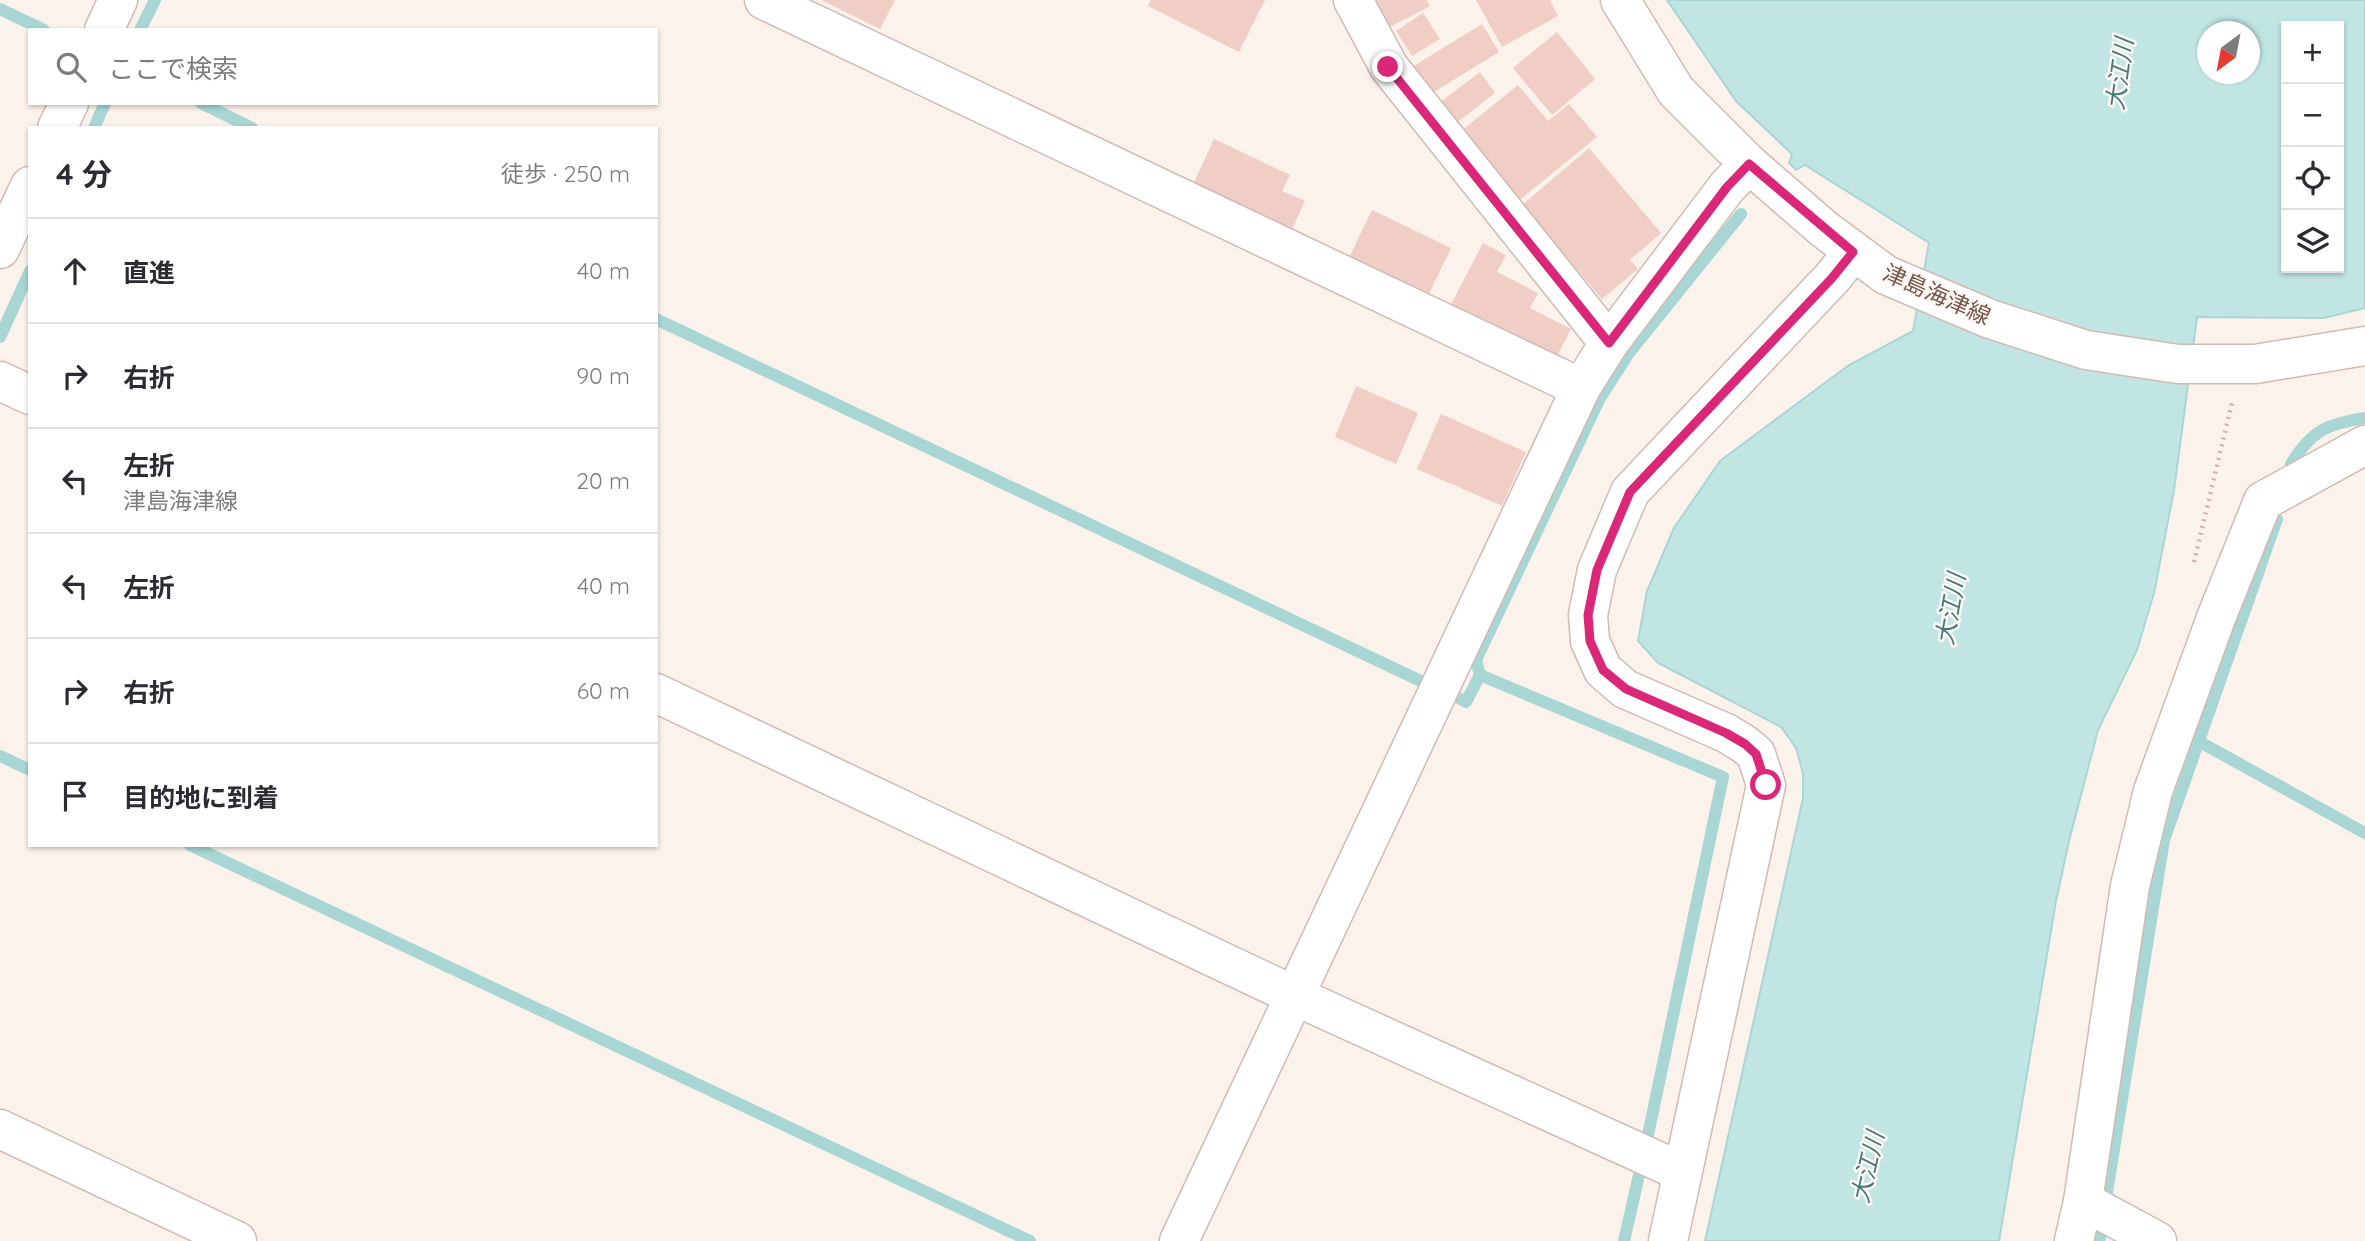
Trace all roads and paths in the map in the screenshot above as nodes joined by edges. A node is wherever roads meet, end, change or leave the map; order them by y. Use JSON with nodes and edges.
{"nodes":[{"id":1,"x":118,"y":0,"type":"edge"},
{"id":2,"x":764,"y":0,"type":"edge"},
{"id":3,"x":1353,"y":0,"type":"edge"},
{"id":4,"x":1620,"y":0,"type":"edge"},
{"id":5,"x":105,"y":28,"type":"edge"},
{"id":6,"x":68,"y":105,"type":"edge"},
{"id":7,"x":58,"y":126,"type":"edge"},
{"id":8,"x":1749,"y":164,"type":"junction"},
{"id":9,"x":28,"y":190,"type":"edge"},
{"id":10,"x":0,"y":249,"type":"edge"},
{"id":11,"x":1853,"y":252,"type":"junction"},
{"id":12,"x":1609,"y":343,"type":"junction"},
{"id":13,"x":2365,"y":346,"type":"edge"},
{"id":14,"x":0,"y":381,"type":"edge"},
{"id":15,"x":1581,"y":388,"type":"junction"},
{"id":16,"x":28,"y":394,"type":"edge"},
{"id":17,"x":2365,"y":445,"type":"edge"},
{"id":18,"x":658,"y":694,"type":"edge"},
{"id":19,"x":1295,"y":996,"type":"junction"},
{"id":20,"x":0,"y":1129,"type":"edge"},
{"id":21,"x":1682,"y":1172,"type":"junction"},
{"id":22,"x":2083,"y":1201,"type":"junction"},
{"id":23,"x":237,"y":1241,"type":"edge"},
{"id":24,"x":1180,"y":1241,"type":"edge"},
{"id":25,"x":1668,"y":1241,"type":"edge"},
{"id":26,"x":2074,"y":1241,"type":"edge"},
{"id":27,"x":2157,"y":1241,"type":"edge"}],
"edges":[{"from":1,"to":5,"type":"street"},
{"from":2,"to":15,"type":"street"},
{"from":3,"to":12,"type":"street"},
{"from":4,"to":8,"type":"street","name":"津島海津線"},
{"from":6,"to":7,"type":"street"},
{"from":8,"to":11,"type":"street","name":"津島海津線"},
{"from":8,"to":12,"type":"street"},
{"from":9,"to":10,"type":"street"},
{"from":11,"to":13,"type":"street","name":"津島海津線"},
{"from":11,"to":21,"type":"street"},
{"from":12,"to":15,"type":"street"},
{"from":14,"to":16,"type":"street"},
{"from":15,"to":19,"type":"street"},
{"from":17,"to":22,"type":"street"},
{"from":18,"to":19,"type":"street"},
{"from":19,"to":21,"type":"street"},
{"from":19,"to":24,"type":"street"},
{"from":20,"to":23,"type":"street"},
{"from":21,"to":25,"type":"street"},
{"from":22,"to":26,"type":"street"},
{"from":22,"to":27,"type":"street"}]}
